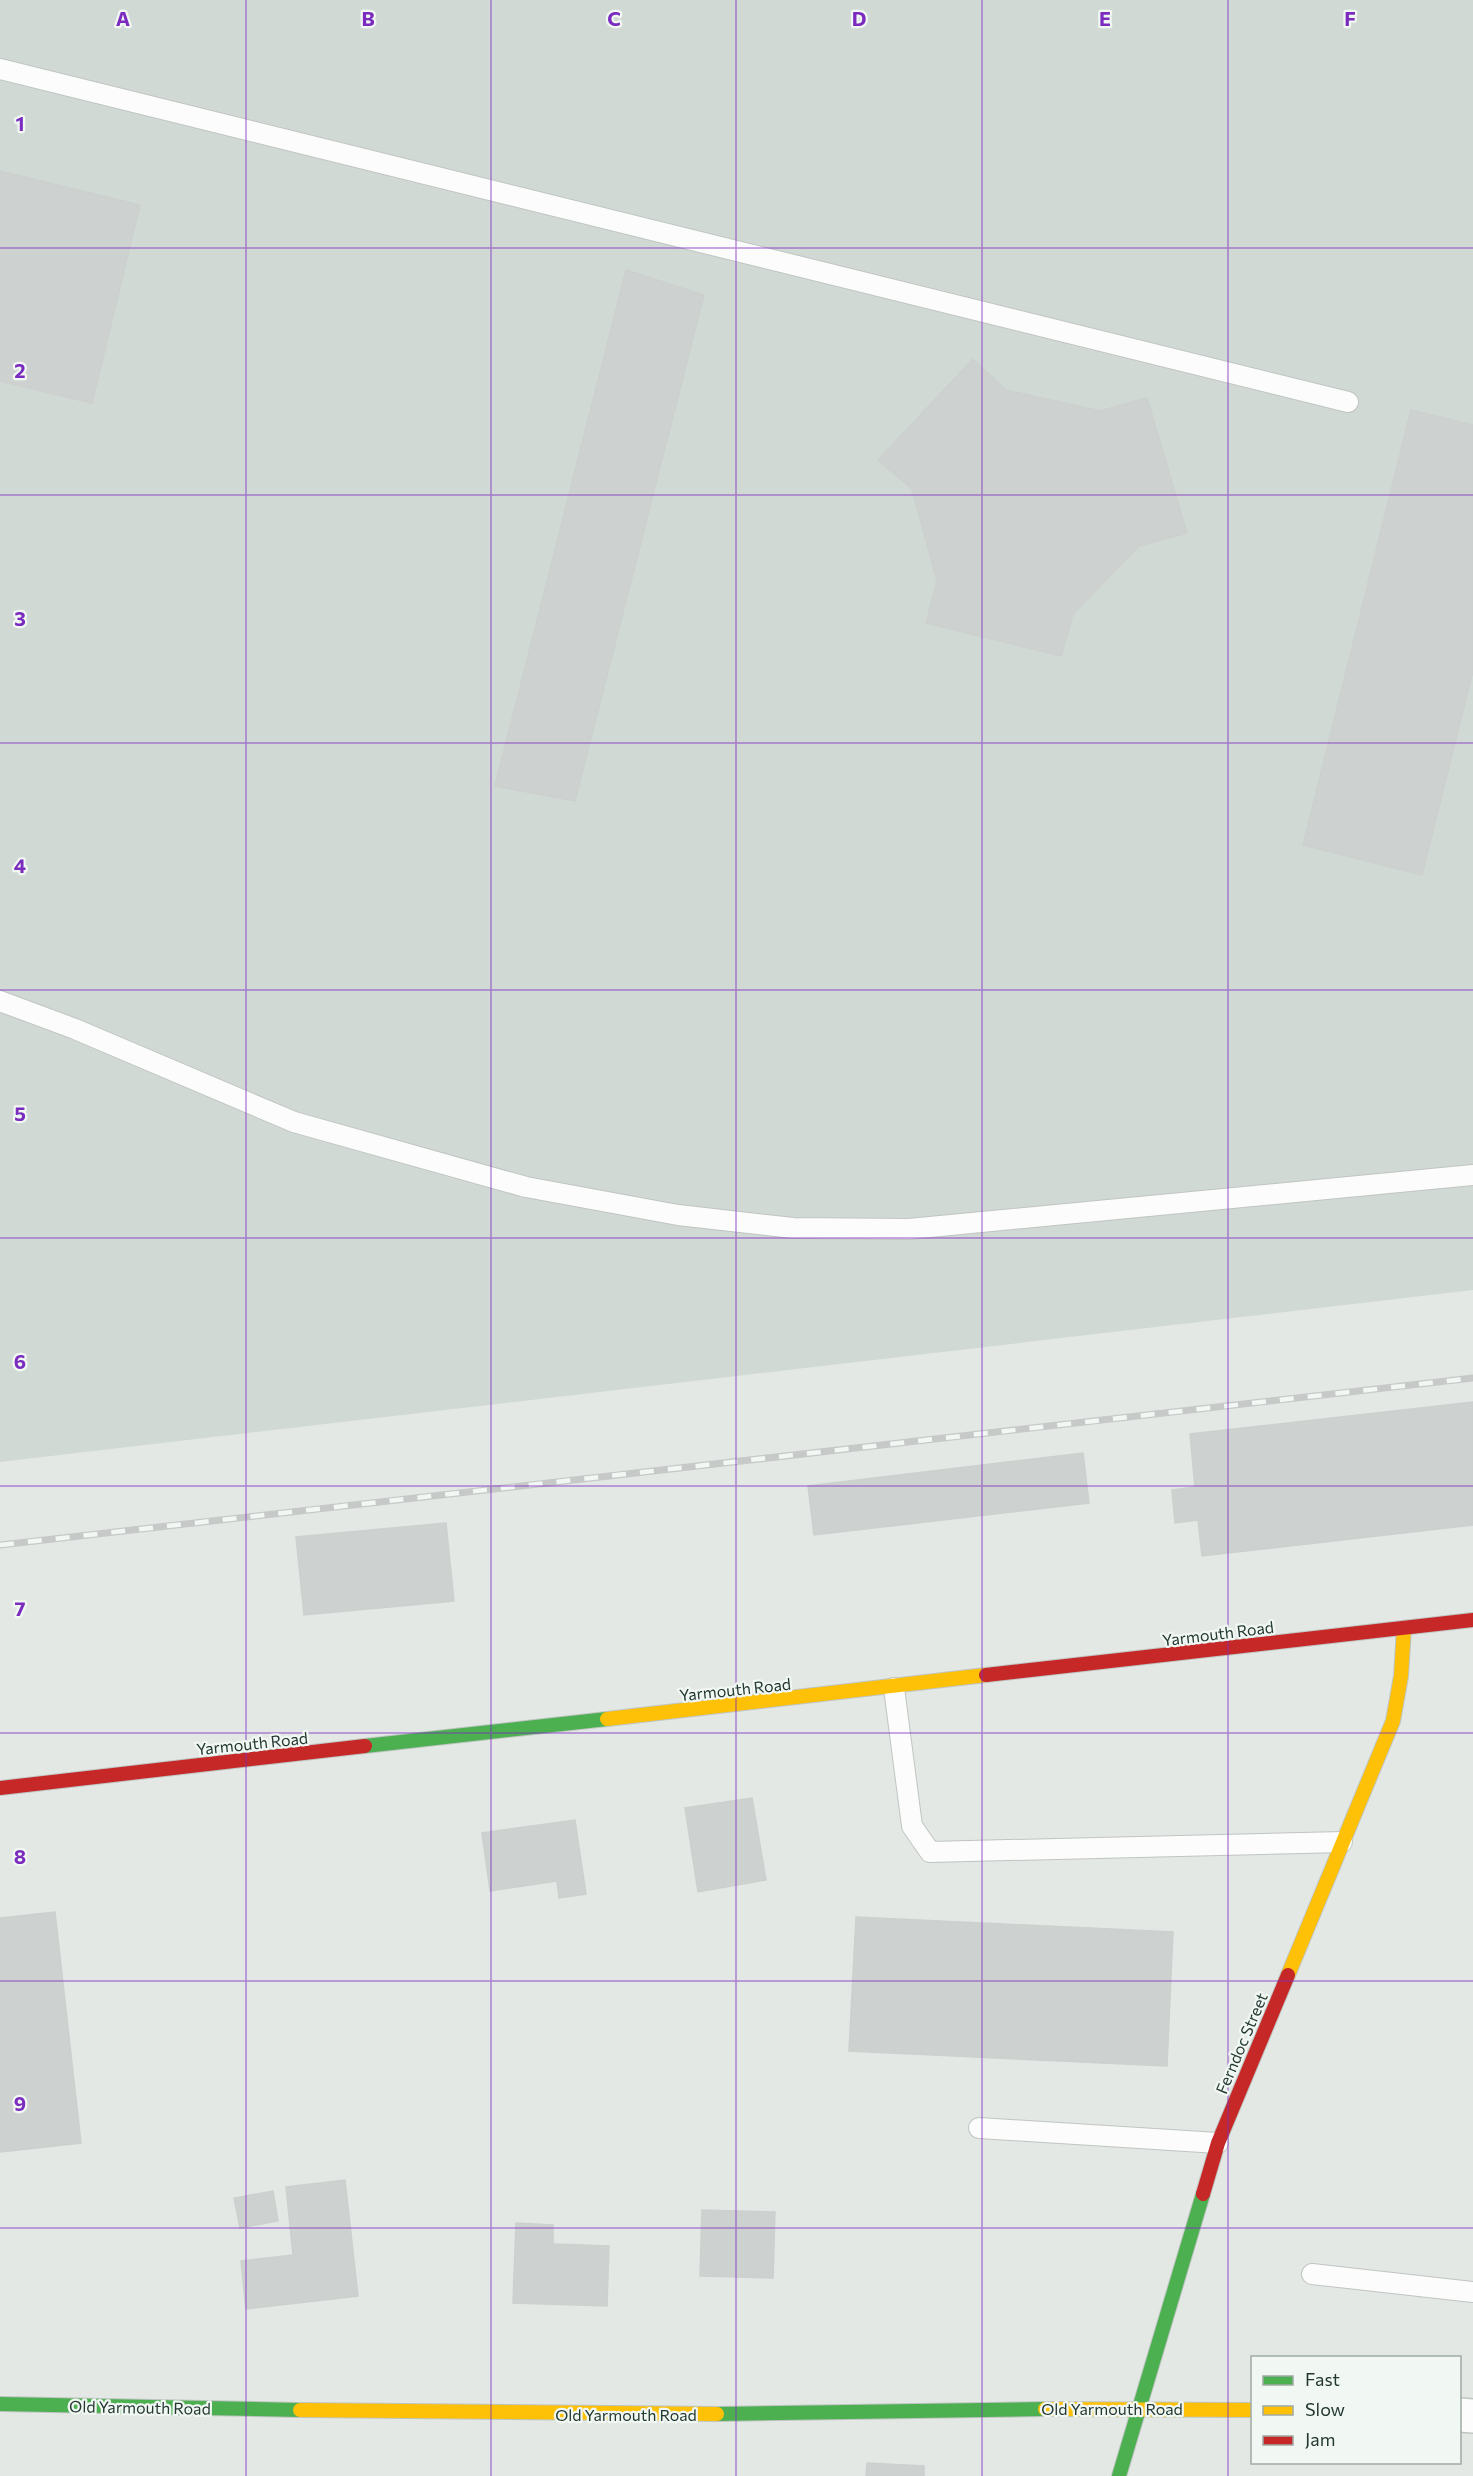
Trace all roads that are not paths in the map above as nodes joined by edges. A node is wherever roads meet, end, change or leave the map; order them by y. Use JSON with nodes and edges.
{"nodes":[{"id":1,"x":0,"y":69,"type":"edge"},
{"id":2,"x":1348,"y":402,"type":"dead end"},
{"id":3,"x":0,"y":1002,"type":"edge"},
{"id":4,"x":1473,"y":1174,"type":"edge"},
{"id":5,"x":1473,"y":1620,"type":"edge"},
{"id":6,"x":1404,"y":1628,"type":"junction"},
{"id":7,"x":894,"y":1688,"type":"junction"},
{"id":8,"x":0,"y":1788,"type":"edge"},
{"id":9,"x":1342,"y":1842,"type":"junction"},
{"id":10,"x":979,"y":2128,"type":"dead end"},
{"id":11,"x":1218,"y":2143,"type":"junction"},
{"id":12,"x":1312,"y":2274,"type":"dead end"},
{"id":13,"x":1473,"y":2292,"type":"edge"},
{"id":14,"x":0,"y":2404,"type":"edge"},
{"id":15,"x":1139,"y":2407,"type":"junction"},
{"id":16,"x":1251,"y":2410,"type":"edge"},
{"id":17,"x":1119,"y":2476,"type":"edge"}],
"edges":[{"from":1,"to":2,"type":"lane"},
{"from":3,"to":4,"type":"lane"},
{"from":5,"to":6,"type":"street","name":"Yarmouth Road"},
{"from":6,"to":7,"type":"street","name":"Yarmouth Road"},
{"from":6,"to":9,"type":"street","name":"Ferndoc Street"},
{"from":7,"to":8,"type":"street","name":"Yarmouth Road"},
{"from":7,"to":9,"type":"lane"},
{"from":9,"to":11,"type":"street","name":"Ferndoc Street"},
{"from":10,"to":11,"type":"lane"},
{"from":11,"to":15,"type":"street","name":"Ferndoc Street"},
{"from":12,"to":13,"type":"lane"},
{"from":14,"to":15,"type":"street","name":"Old Yarmouth Road"},
{"from":15,"to":16,"type":"street","name":"Old Yarmouth Road"},
{"from":15,"to":17,"type":"street","name":"Ferndoc Street"}]}
